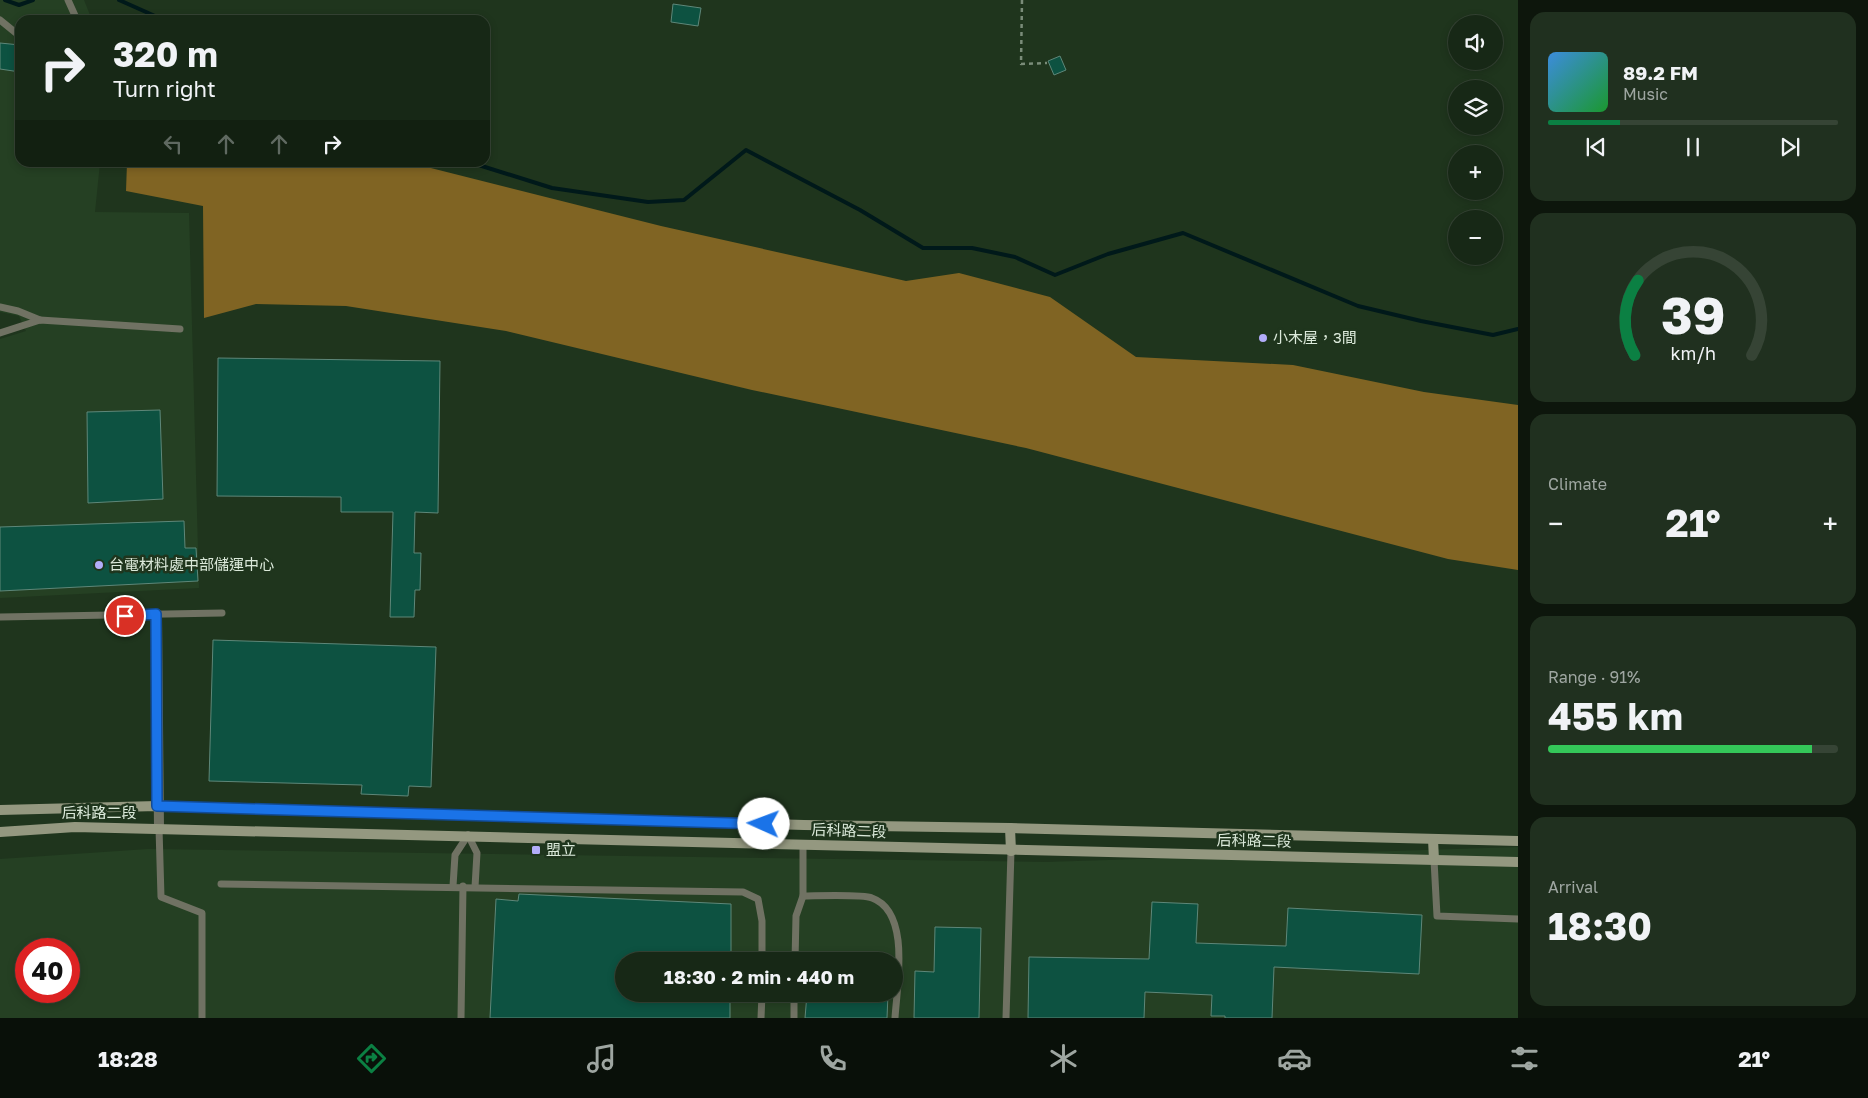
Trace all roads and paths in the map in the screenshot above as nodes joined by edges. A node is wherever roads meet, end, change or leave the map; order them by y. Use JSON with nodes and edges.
{"nodes":[{"id":1,"x":68,"y":0,"type":"edge"},
{"id":2,"x":1022,"y":0,"type":"edge"},
{"id":3,"x":74,"y":15,"type":"edge"},
{"id":4,"x":0,"y":20,"type":"edge"},
{"id":5,"x":15,"y":30,"type":"edge"},
{"id":6,"x":1047,"y":63,"type":"dead end"},
{"id":7,"x":0,"y":307,"type":"edge"},
{"id":8,"x":40,"y":320,"type":"junction"},
{"id":9,"x":180,"y":329,"type":"dead end"},
{"id":10,"x":0,"y":333,"type":"edge"},
{"id":11,"x":156,"y":614,"type":"junction"},
{"id":12,"x":222,"y":614,"type":"dead end"},
{"id":13,"x":0,"y":617,"type":"edge"},
{"id":14,"x":157,"y":806,"type":"junction"},
{"id":15,"x":0,"y":810,"type":"edge"},
{"id":16,"x":469,"y":816,"type":"junction"},
{"id":17,"x":158,"y":828,"type":"junction"},
{"id":18,"x":1010,"y":828,"type":"junction"},
{"id":19,"x":0,"y":832,"type":"edge"},
{"id":20,"x":468,"y":835,"type":"junction"},
{"id":21,"x":1432,"y":839,"type":"junction"},
{"id":22,"x":1518,"y":841,"type":"edge"},
{"id":23,"x":803,"y":844,"type":"junction"},
{"id":24,"x":1011,"y":851,"type":"junction"},
{"id":25,"x":1434,"y":860,"type":"junction"},
{"id":26,"x":1518,"y":862,"type":"edge"},
{"id":27,"x":221,"y":884,"type":"dead end"},
{"id":28,"x":453,"y":886,"type":"junction"},
{"id":29,"x":463,"y":886,"type":"junction"},
{"id":30,"x":475,"y":887,"type":"junction"},
{"id":31,"x":803,"y":896,"type":"junction"},
{"id":32,"x":1518,"y":919,"type":"edge"},
{"id":33,"x":762,"y":952,"type":"edge"},
{"id":34,"x":794,"y":952,"type":"edge"},
{"id":35,"x":762,"y":1002,"type":"edge"},
{"id":36,"x":794,"y":1002,"type":"edge"},
{"id":37,"x":202,"y":1018,"type":"edge"},
{"id":38,"x":462,"y":1018,"type":"edge"},
{"id":39,"x":762,"y":1018,"type":"edge"},
{"id":40,"x":794,"y":1018,"type":"edge"},
{"id":41,"x":896,"y":1018,"type":"edge"},
{"id":42,"x":1006,"y":1018,"type":"edge"}],
"edges":[{"from":1,"to":3,"type":"lane"},
{"from":2,"to":6,"type":"path"},
{"from":4,"to":5,"type":"lane"},
{"from":7,"to":8,"type":"lane"},
{"from":8,"to":9,"type":"lane"},
{"from":8,"to":10,"type":"lane"},
{"from":11,"to":12,"type":"lane"},
{"from":11,"to":13,"type":"lane"},
{"from":11,"to":14,"type":"street"},
{"from":14,"to":15,"type":"street","name":"后科路二段"},
{"from":14,"to":16,"type":"street","name":"后科路二段"},
{"from":14,"to":17,"type":"street"},
{"from":16,"to":18,"type":"street","name":"后科路二段"},
{"from":16,"to":20,"type":"street"},
{"from":17,"to":19,"type":"street","name":"后科路二段"},
{"from":17,"to":20,"type":"street","name":"后科路二段"},
{"from":17,"to":37,"type":"lane"},
{"from":18,"to":21,"type":"street","name":"后科路二段"},
{"from":18,"to":24,"type":"street"},
{"from":20,"to":23,"type":"street","name":"后科路二段"},
{"from":20,"to":28,"type":"lane"},
{"from":20,"to":30,"type":"lane"},
{"from":21,"to":22,"type":"street","name":"后科路二段"},
{"from":21,"to":25,"type":"street"},
{"from":23,"to":24,"type":"street","name":"后科路二段"},
{"from":23,"to":31,"type":"lane"},
{"from":24,"to":25,"type":"street","name":"后科路二段"},
{"from":24,"to":42,"type":"lane"},
{"from":25,"to":26,"type":"street","name":"后科路二段"},
{"from":25,"to":32,"type":"lane"},
{"from":27,"to":28,"type":"lane"},
{"from":28,"to":29,"type":"lane"},
{"from":29,"to":30,"type":"lane"},
{"from":29,"to":38,"type":"lane"},
{"from":30,"to":33,"type":"lane"},
{"from":31,"to":34,"type":"lane"},
{"from":31,"to":41,"type":"lane"},
{"from":35,"to":39,"type":"lane"},
{"from":36,"to":40,"type":"lane"}]}
